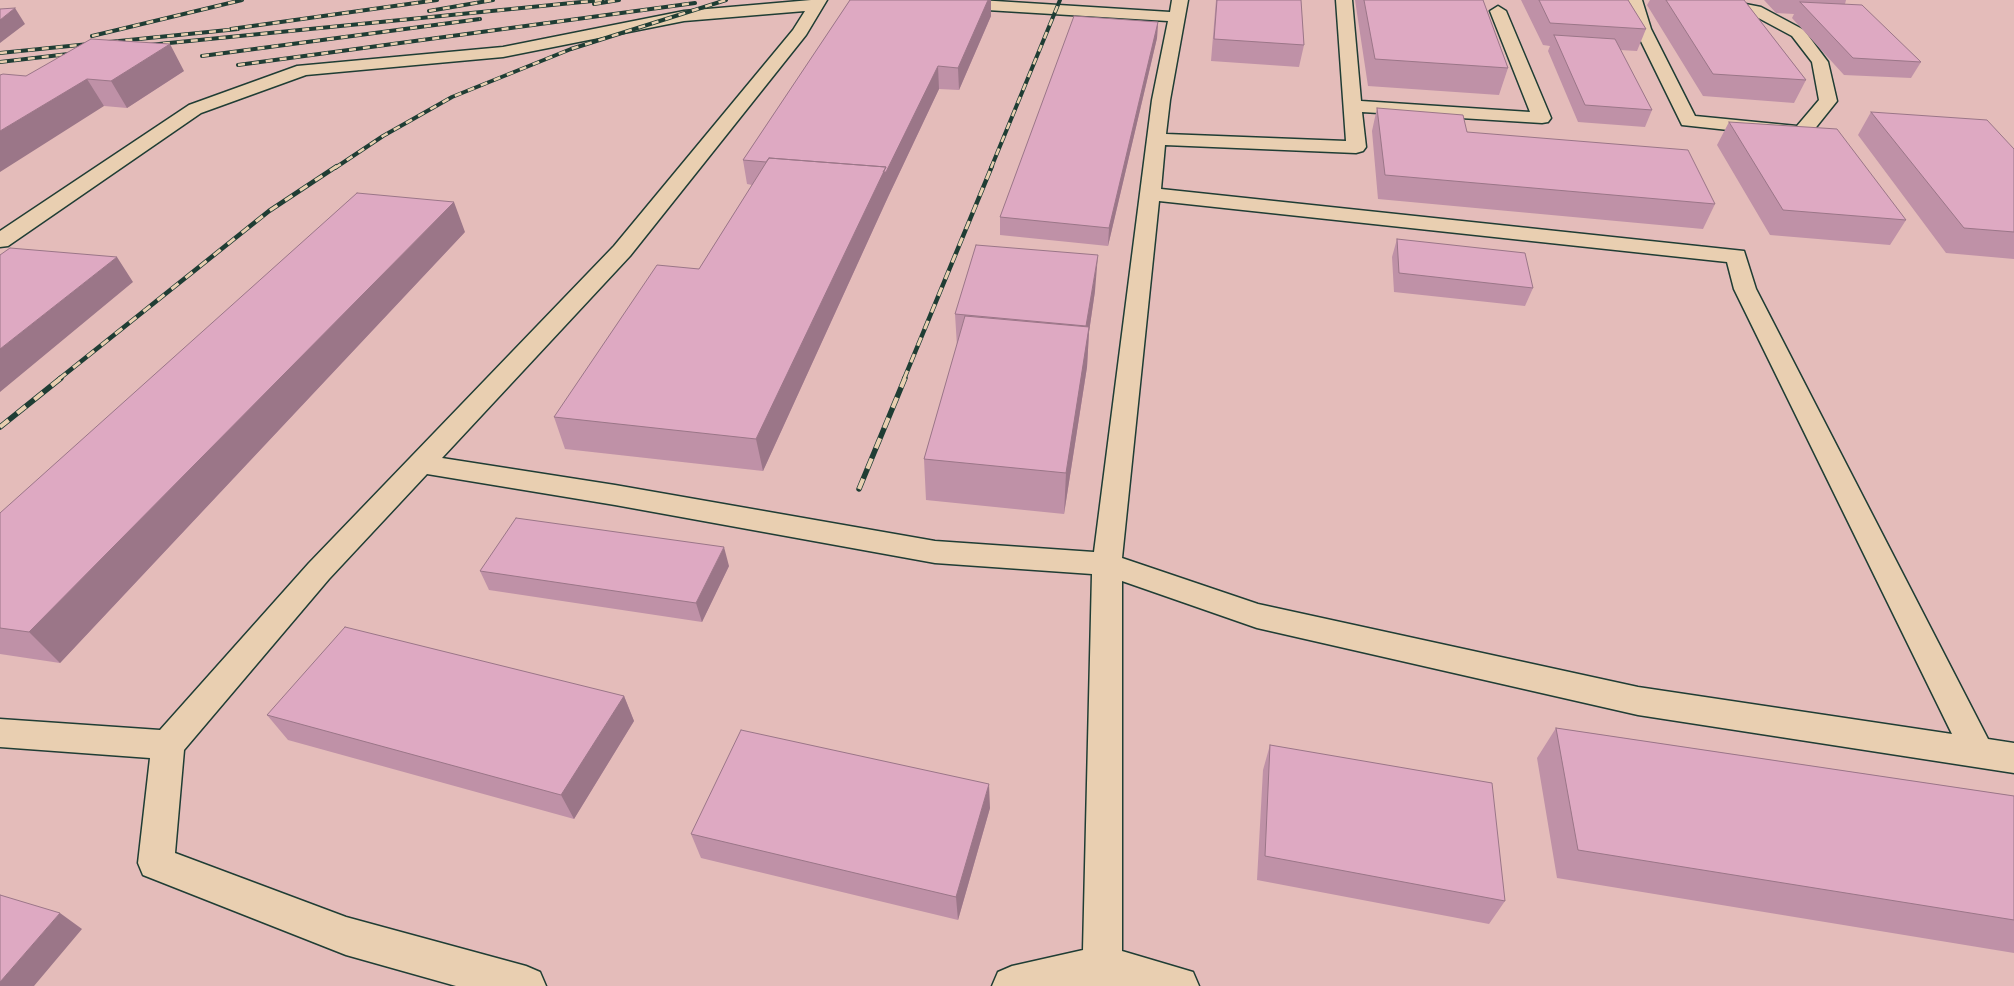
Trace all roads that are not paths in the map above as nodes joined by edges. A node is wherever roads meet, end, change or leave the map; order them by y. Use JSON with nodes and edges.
{"nodes":[{"id":1,"x":904,"y":0,"type":"edge"},
{"id":2,"x":1344,"y":0,"type":"edge"},
{"id":3,"x":1634,"y":0,"type":"edge"},
{"id":4,"x":1698,"y":0,"type":"edge"},
{"id":5,"x":817,"y":3,"type":"edge"},
{"id":6,"x":1179,"y":8,"type":"edge"},
{"id":7,"x":1498,"y":10,"type":"dead end"},
{"id":8,"x":1353,"y":106,"type":"junction"},
{"id":9,"x":1157,"y":138,"type":"junction"},
{"id":10,"x":1150,"y":194,"type":"junction"},
{"id":11,"x":0,"y":240,"type":"edge"},
{"id":12,"x":420,"y":464,"type":"junction"},
{"id":13,"x":1107,"y":564,"type":"junction"},
{"id":14,"x":0,"y":733,"type":"edge"},
{"id":15,"x":168,"y":745,"type":"junction"},
{"id":16,"x":1978,"y":753,"type":"junction"},
{"id":17,"x":2014,"y":758,"type":"edge"},
{"id":18,"x":1102,"y":966,"type":"junction"},
{"id":19,"x":526,"y":986,"type":"edge"},
{"id":20,"x":1012,"y":986,"type":"edge"},
{"id":21,"x":1179,"y":986,"type":"edge"}],
"edges":[{"from":1,"to":6,"type":"lane"},
{"from":2,"to":8,"type":"lane"},
{"from":3,"to":4,"type":"lane"},
{"from":5,"to":11,"type":"lane"},
{"from":5,"to":12,"type":"lane"},
{"from":6,"to":9,"type":"lane"},
{"from":7,"to":8,"type":"lane"},
{"from":8,"to":9,"type":"lane"},
{"from":9,"to":10,"type":"lane"},
{"from":10,"to":13,"type":"lane"},
{"from":10,"to":16,"type":"lane"},
{"from":12,"to":13,"type":"lane"},
{"from":12,"to":15,"type":"lane"},
{"from":13,"to":16,"type":"lane"},
{"from":13,"to":18,"type":"lane"},
{"from":14,"to":15,"type":"lane"},
{"from":15,"to":19,"type":"lane"},
{"from":16,"to":17,"type":"lane"},
{"from":18,"to":20,"type":"lane"},
{"from":18,"to":21,"type":"lane"}]}
